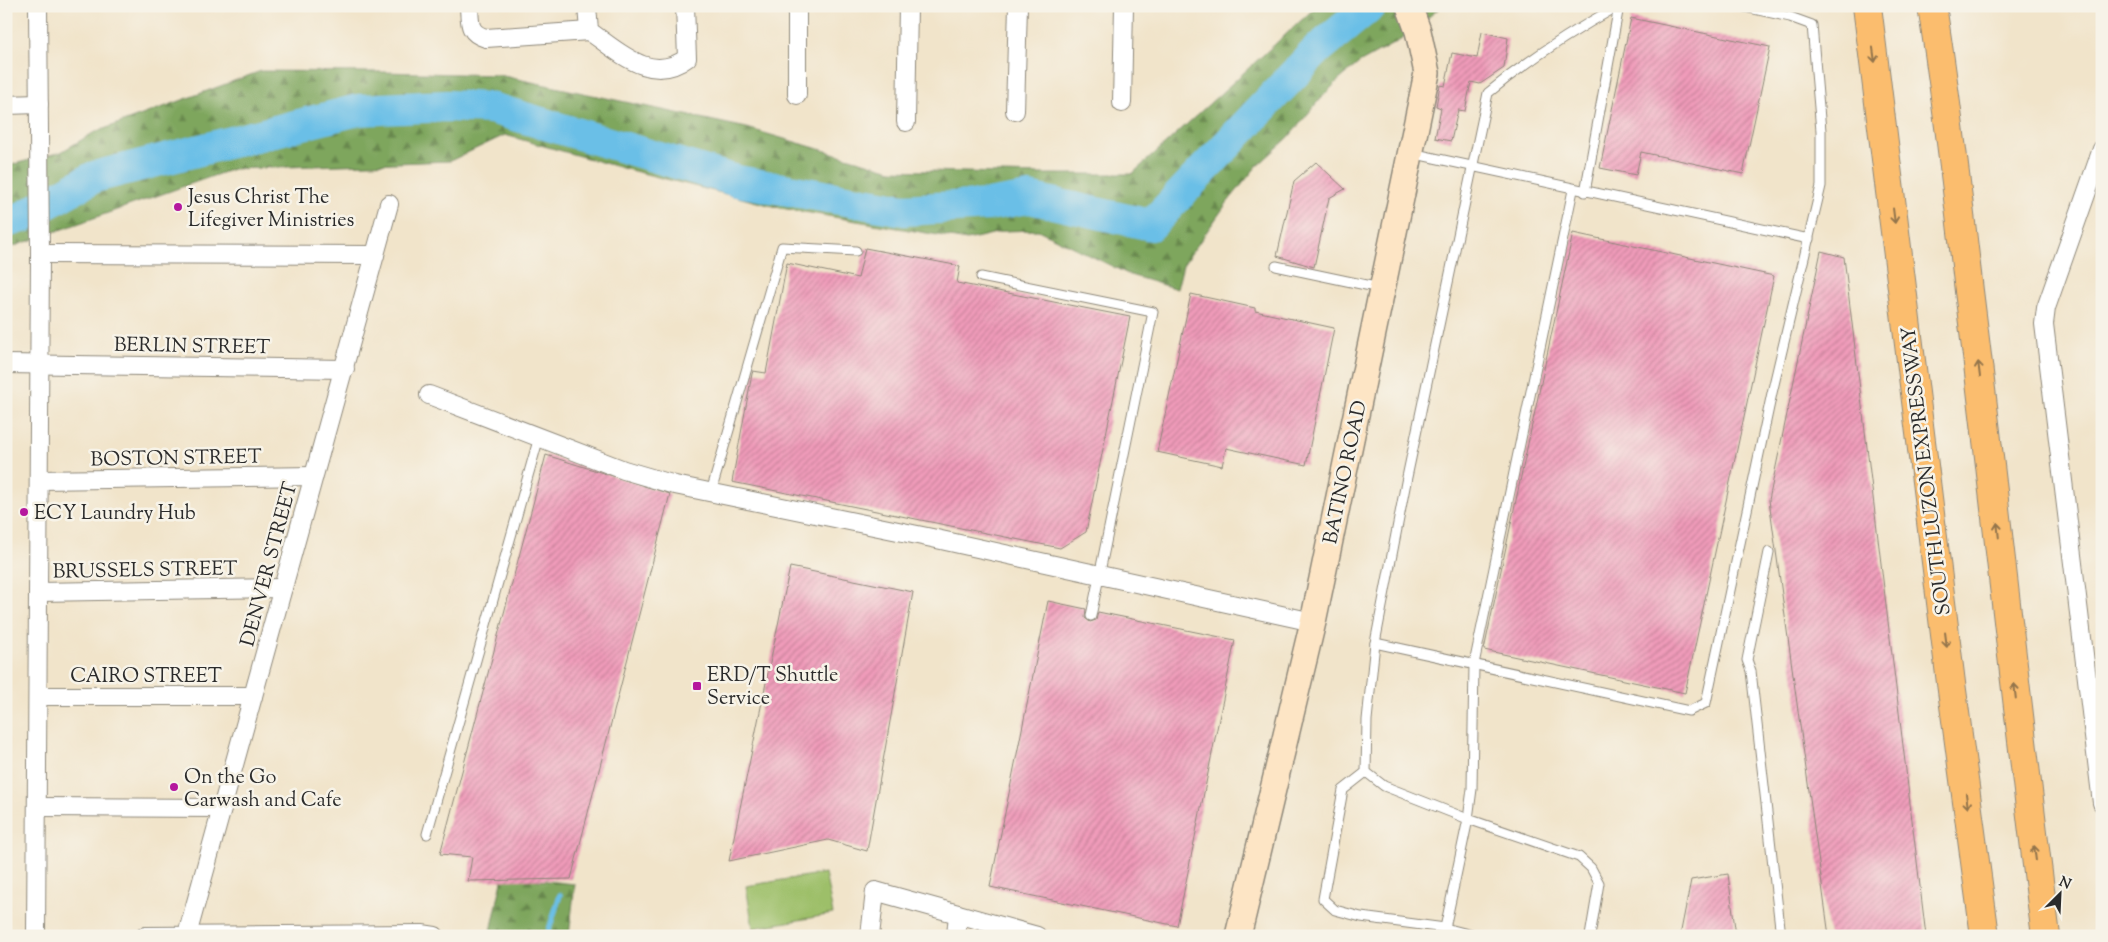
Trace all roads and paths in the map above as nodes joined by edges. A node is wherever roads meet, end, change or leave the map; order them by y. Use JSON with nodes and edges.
{"nodes":[{"id":1,"x":38,"y":6,"type":"edge"},
{"id":2,"x":468,"y":6,"type":"edge"},
{"id":3,"x":587,"y":6,"type":"edge"},
{"id":4,"x":685,"y":6,"type":"edge"},
{"id":5,"x":797,"y":6,"type":"edge"},
{"id":6,"x":908,"y":6,"type":"edge"},
{"id":7,"x":1018,"y":6,"type":"edge"},
{"id":8,"x":1124,"y":6,"type":"edge"},
{"id":9,"x":1409,"y":6,"type":"edge"},
{"id":10,"x":1618,"y":6,"type":"edge"},
{"id":11,"x":1740,"y":6,"type":"edge"},
{"id":12,"x":1867,"y":6,"type":"edge"},
{"id":13,"x":1932,"y":6,"type":"edge"},
{"id":14,"x":589,"y":31,"type":"junction"},
{"id":15,"x":797,"y":95,"type":"dead end"},
{"id":16,"x":1122,"y":103,"type":"dead end"},
{"id":17,"x":39,"y":104,"type":"junction"},
{"id":18,"x":6,"y":105,"type":"edge"},
{"id":19,"x":1015,"y":111,"type":"dead end"},
{"id":20,"x":906,"y":122,"type":"dead end"},
{"id":21,"x":2102,"y":149,"type":"edge"},
{"id":22,"x":1411,"y":153,"type":"junction"},
{"id":23,"x":1472,"y":167,"type":"junction"},
{"id":24,"x":1573,"y":190,"type":"junction"},
{"id":25,"x":1585,"y":192,"type":"junction"},
{"id":26,"x":389,"y":204,"type":"dead end"},
{"id":27,"x":1808,"y":239,"type":"junction"},
{"id":28,"x":40,"y":249,"type":"junction"},
{"id":29,"x":856,"y":250,"type":"dead end"},
{"id":30,"x":375,"y":255,"type":"junction"},
{"id":31,"x":1276,"y":266,"type":"dead end"},
{"id":32,"x":981,"y":277,"type":"dead end"},
{"id":33,"x":1383,"y":288,"type":"junction"},
{"id":34,"x":6,"y":364,"type":"edge"},
{"id":35,"x":40,"y":365,"type":"junction"},
{"id":36,"x":345,"y":368,"type":"junction"},
{"id":37,"x":429,"y":395,"type":"dead end"},
{"id":38,"x":539,"y":437,"type":"junction"},
{"id":39,"x":314,"y":476,"type":"junction"},
{"id":40,"x":39,"y":480,"type":"junction"},
{"id":41,"x":711,"y":492,"type":"junction"},
{"id":42,"x":1769,"y":552,"type":"dead end"},
{"id":43,"x":1100,"y":575,"type":"junction"},
{"id":44,"x":283,"y":588,"type":"junction"},
{"id":45,"x":38,"y":592,"type":"junction"},
{"id":46,"x":1091,"y":616,"type":"dead end"},
{"id":47,"x":1313,"y":622,"type":"junction"},
{"id":48,"x":1375,"y":643,"type":"junction"},
{"id":49,"x":1474,"y":664,"type":"junction"},
{"id":50,"x":38,"y":696,"type":"junction"},
{"id":51,"x":253,"y":696,"type":"junction"},
{"id":52,"x":1366,"y":772,"type":"junction"},
{"id":53,"x":2102,"y":803,"type":"edge"},
{"id":54,"x":37,"y":807,"type":"junction"},
{"id":55,"x":222,"y":808,"type":"junction"},
{"id":56,"x":1468,"y":819,"type":"junction"},
{"id":57,"x":427,"y":834,"type":"dead end"},
{"id":58,"x":958,"y":914,"type":"junction"},
{"id":59,"x":1446,"y":928,"type":"junction"},
{"id":60,"x":187,"y":935,"type":"edge"},
{"id":61,"x":36,"y":936,"type":"edge"},
{"id":62,"x":145,"y":936,"type":"edge"},
{"id":63,"x":435,"y":936,"type":"edge"},
{"id":64,"x":870,"y":936,"type":"edge"},
{"id":65,"x":956,"y":936,"type":"edge"},
{"id":66,"x":1037,"y":936,"type":"edge"},
{"id":67,"x":1238,"y":936,"type":"edge"},
{"id":68,"x":1476,"y":936,"type":"edge"},
{"id":69,"x":1590,"y":936,"type":"edge"},
{"id":70,"x":1781,"y":936,"type":"edge"},
{"id":71,"x":1985,"y":936,"type":"edge"},
{"id":72,"x":2046,"y":936,"type":"edge"}],
"edges":[{"from":1,"to":17,"type":"street"},
{"from":2,"to":14,"type":"street"},
{"from":3,"to":14,"type":"street"},
{"from":4,"to":14,"type":"street"},
{"from":5,"to":15,"type":"street"},
{"from":6,"to":20,"type":"street"},
{"from":7,"to":19,"type":"street"},
{"from":8,"to":16,"type":"street"},
{"from":9,"to":22,"type":"main road","name":"BATINO ROAD"},
{"from":10,"to":23,"type":"lane"},
{"from":10,"to":25,"type":"lane"},
{"from":11,"to":27,"type":"lane"},
{"from":12,"to":71,"type":"highway","name":"SOUTH LUZON EXPRESSWAY","one_way":true},
{"from":72,"to":13,"type":"highway","one_way":true},
{"from":17,"to":18,"type":"street"},
{"from":17,"to":28,"type":"street"},
{"from":21,"to":53,"type":"street"},
{"from":22,"to":23,"type":"lane"},
{"from":22,"to":33,"type":"main road","name":"BATINO ROAD"},
{"from":23,"to":24,"type":"lane"},
{"from":23,"to":48,"type":"lane"},
{"from":24,"to":25,"type":"lane"},
{"from":24,"to":49,"type":"lane"},
{"from":25,"to":27,"type":"lane"},
{"from":26,"to":30,"type":"street","name":"DENVER STREET"},
{"from":27,"to":49,"type":"lane"},
{"from":28,"to":30,"type":"street"},
{"from":28,"to":35,"type":"street"},
{"from":29,"to":41,"type":"lane"},
{"from":30,"to":36,"type":"street","name":"DENVER STREET"},
{"from":31,"to":33,"type":"lane"},
{"from":32,"to":43,"type":"lane"},
{"from":33,"to":47,"type":"main road","name":"BATINO ROAD"},
{"from":34,"to":35,"type":"street","name":"BERLIN STREET"},
{"from":35,"to":36,"type":"street","name":"BERLIN STREET"},
{"from":35,"to":40,"type":"street"},
{"from":36,"to":39,"type":"street","name":"DENVER STREET"},
{"from":37,"to":38,"type":"street"},
{"from":38,"to":41,"type":"street"},
{"from":38,"to":57,"type":"lane"},
{"from":39,"to":40,"type":"street","name":"BOSTON STREET"},
{"from":39,"to":44,"type":"street","name":"DENVER STREET"},
{"from":40,"to":45,"type":"street"},
{"from":41,"to":43,"type":"street"},
{"from":42,"to":70,"type":"lane"},
{"from":43,"to":46,"type":"lane"},
{"from":43,"to":47,"type":"street"},
{"from":44,"to":45,"type":"street","name":"BRUSSELS STREET"},
{"from":44,"to":51,"type":"street","name":"DENVER STREET"},
{"from":45,"to":50,"type":"street"},
{"from":47,"to":67,"type":"main road","name":"BATINO ROAD"},
{"from":48,"to":49,"type":"lane"},
{"from":48,"to":52,"type":"lane"},
{"from":49,"to":56,"type":"lane"},
{"from":50,"to":51,"type":"street","name":"CAIRO STREET"},
{"from":50,"to":54,"type":"street"},
{"from":51,"to":55,"type":"street","name":"DENVER STREET"},
{"from":52,"to":56,"type":"lane"},
{"from":52,"to":59,"type":"lane"},
{"from":54,"to":55,"type":"street"},
{"from":54,"to":61,"type":"street"},
{"from":55,"to":60,"type":"street","name":"DENVER STREET"},
{"from":56,"to":59,"type":"lane"},
{"from":56,"to":69,"type":"lane"},
{"from":58,"to":64,"type":"street"},
{"from":58,"to":65,"type":"street"},
{"from":58,"to":66,"type":"street"},
{"from":59,"to":68,"type":"lane"},
{"from":60,"to":62,"type":"street"},
{"from":60,"to":63,"type":"street"}]}
